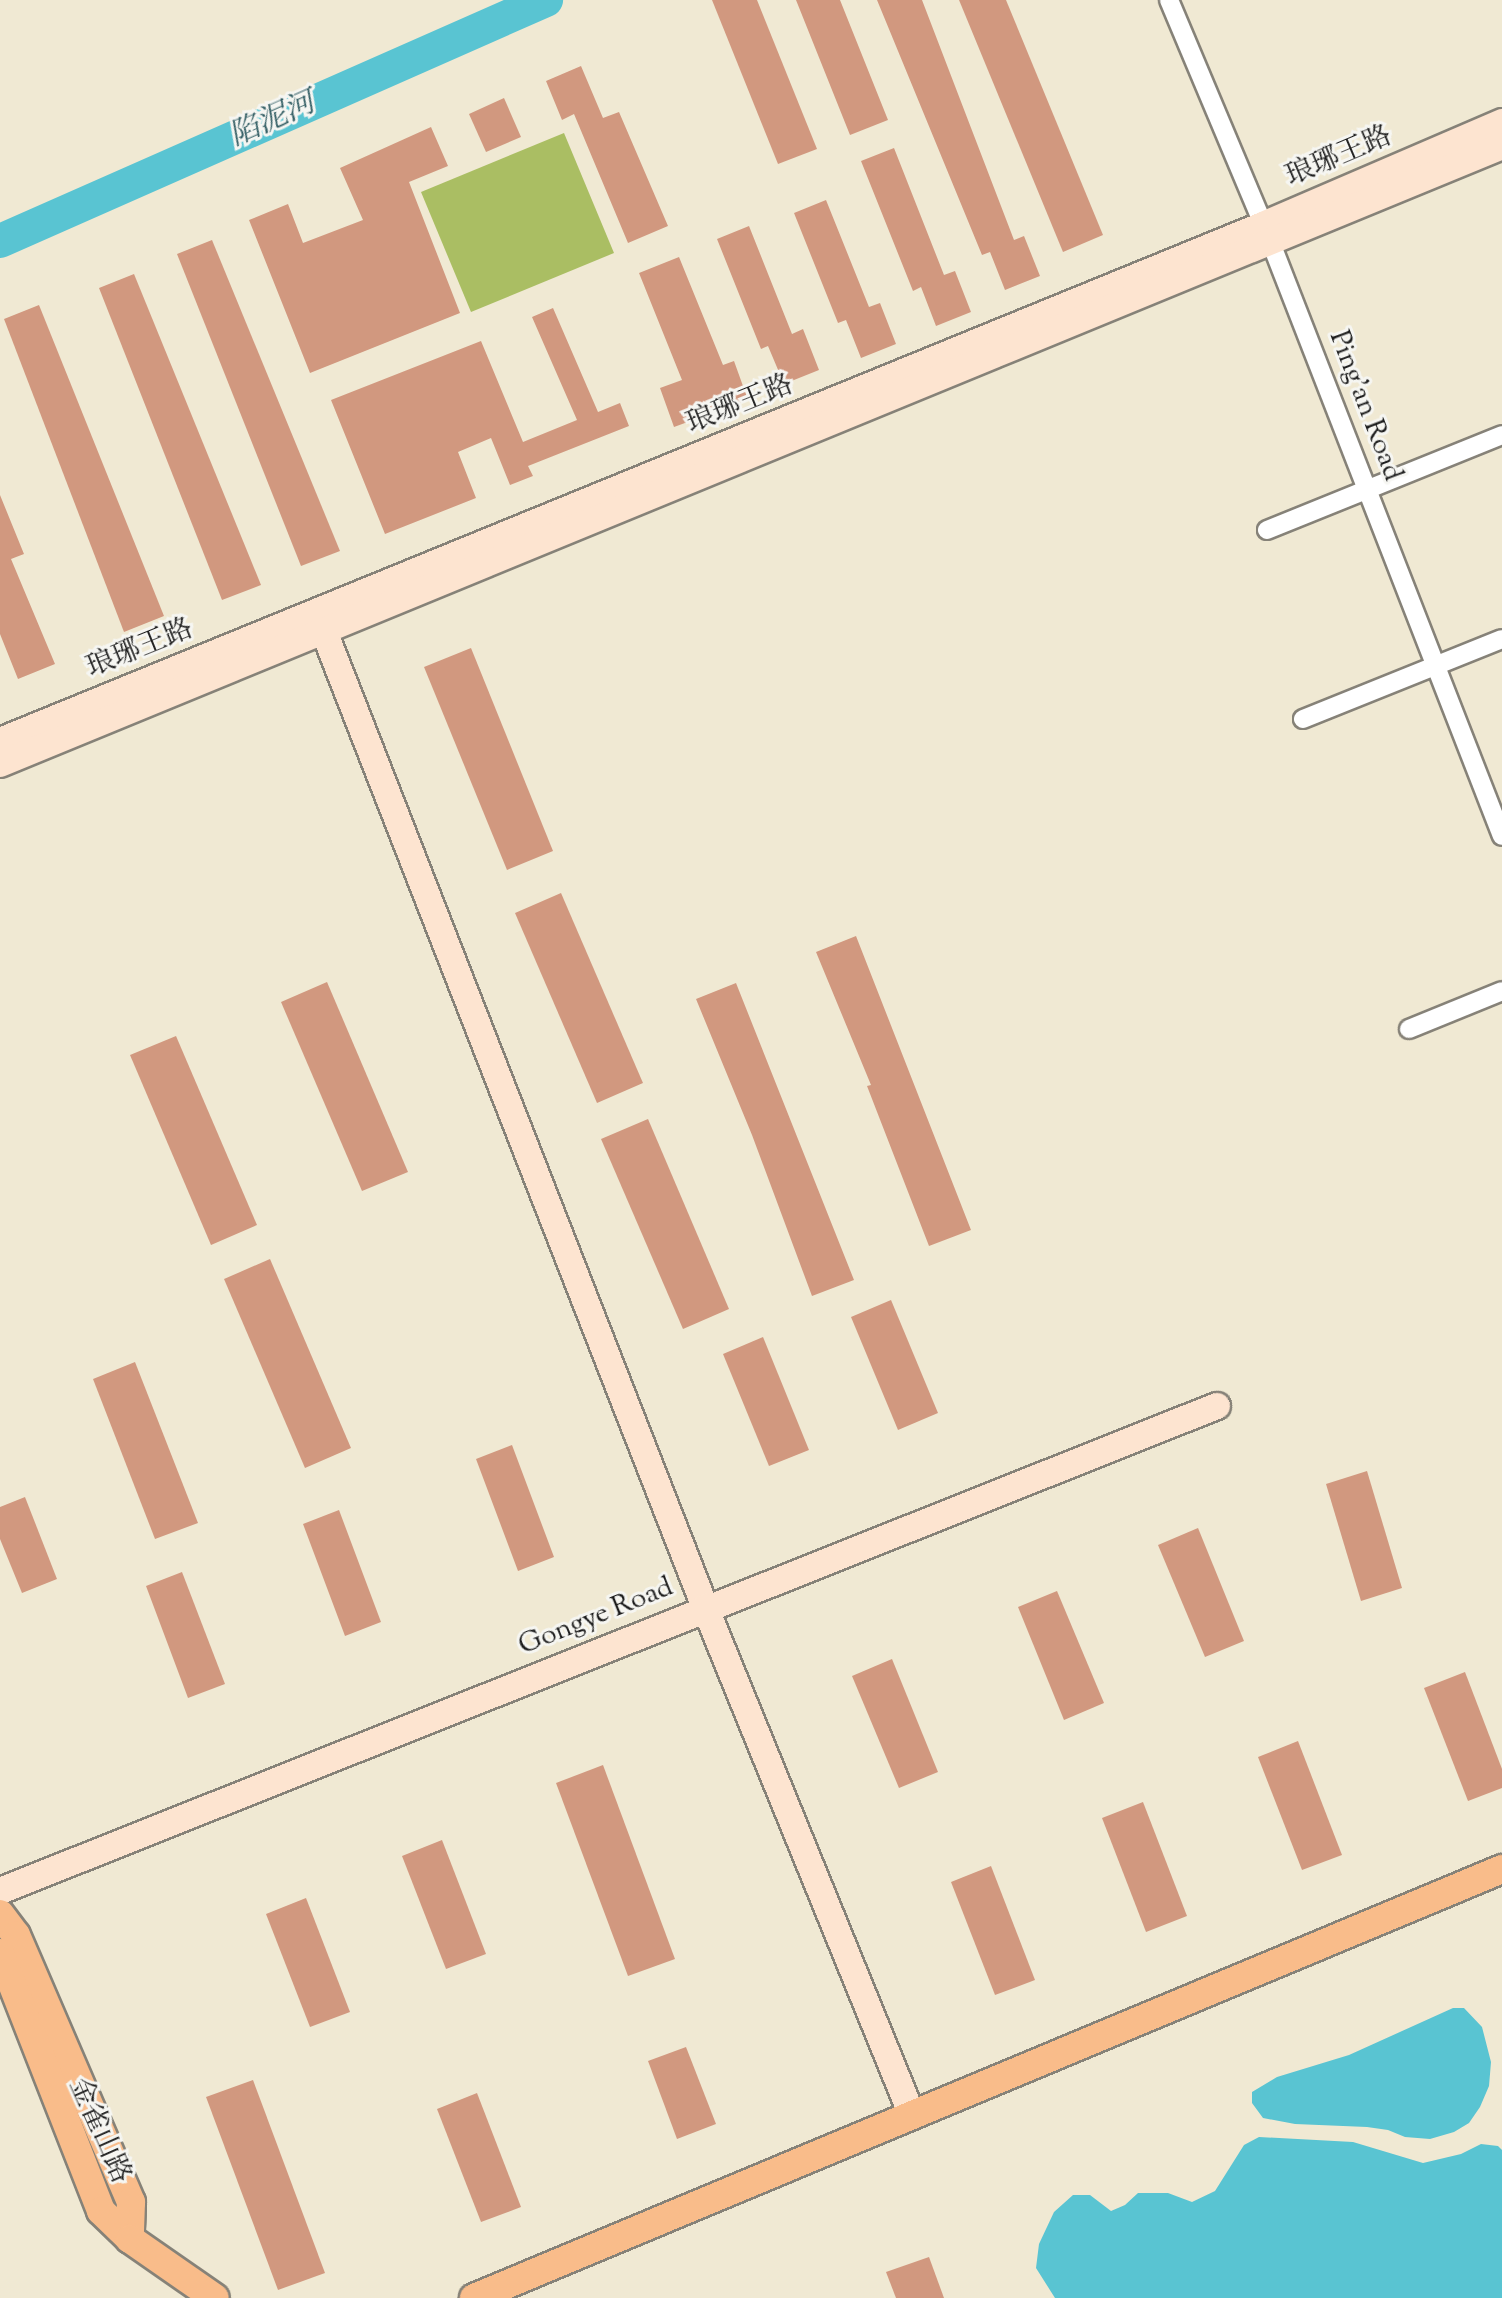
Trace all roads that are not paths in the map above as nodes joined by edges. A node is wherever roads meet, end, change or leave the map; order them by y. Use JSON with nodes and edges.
{"nodes":[{"id":1,"x":1169,"y":0,"type":"edge"},
{"id":2,"x":1502,"y":122,"type":"edge"},
{"id":3,"x":1502,"y":146,"type":"edge"},
{"id":4,"x":1267,"y":234,"type":"junction"},
{"id":5,"x":1502,"y":435,"type":"edge"},
{"id":6,"x":1366,"y":487,"type":"junction"},
{"id":7,"x":1267,"y":530,"type":"dead end"},
{"id":8,"x":321,"y":622,"type":"junction"},
{"id":9,"x":1502,"y":639,"type":"edge"},
{"id":10,"x":1436,"y":666,"type":"junction"},
{"id":11,"x":1303,"y":719,"type":"dead end"},
{"id":12,"x":0,"y":741,"type":"edge"},
{"id":13,"x":0,"y":764,"type":"edge"},
{"id":14,"x":1502,"y":836,"type":"edge"},
{"id":15,"x":1502,"y":991,"type":"edge"},
{"id":16,"x":1409,"y":1029,"type":"dead end"},
{"id":17,"x":1217,"y":1406,"type":"dead end"},
{"id":18,"x":705,"y":1607,"type":"junction"},
{"id":19,"x":1502,"y":1869,"type":"edge"},
{"id":20,"x":0,"y":1891,"type":"edge"},
{"id":21,"x":0,"y":1914,"type":"edge"},
{"id":22,"x":0,"y":1953,"type":"edge"},
{"id":23,"x":912,"y":2115,"type":"junction"},
{"id":24,"x":130,"y":2239,"type":"junction"},
{"id":25,"x":215,"y":2298,"type":"edge"},
{"id":26,"x":474,"y":2298,"type":"edge"}],
"edges":[{"from":1,"to":4,"type":"street","name":"Ping'an Road"},
{"from":2,"to":4,"type":"main road","name":"琅琊王路"},
{"from":3,"to":4,"type":"main road","name":"琅琊王路"},
{"from":4,"to":6,"type":"street","name":"Ping'an Road"},
{"from":4,"to":8,"type":"main road","name":"琅琊王路"},
{"from":5,"to":6,"type":"street"},
{"from":6,"to":7,"type":"street"},
{"from":6,"to":10,"type":"street","name":"Ping'an Road"},
{"from":8,"to":12,"type":"main road","name":"琅琊王路"},
{"from":8,"to":13,"type":"main road","name":"琅琊王路"},
{"from":8,"to":18,"type":"main road"},
{"from":9,"to":10,"type":"street"},
{"from":10,"to":11,"type":"street"},
{"from":10,"to":14,"type":"street","name":"Ping'an Road"},
{"from":15,"to":16,"type":"street"},
{"from":17,"to":18,"type":"main road","name":"Gongye Road"},
{"from":18,"to":20,"type":"main road","name":"Gongye Road"},
{"from":18,"to":23,"type":"main road"},
{"from":19,"to":23,"type":"main road"},
{"from":21,"to":24,"type":"main road","name":"金雀山路"},
{"from":22,"to":24,"type":"main road","name":"金雀山路"},
{"from":23,"to":26,"type":"main road"},
{"from":24,"to":25,"type":"main road"}]}
